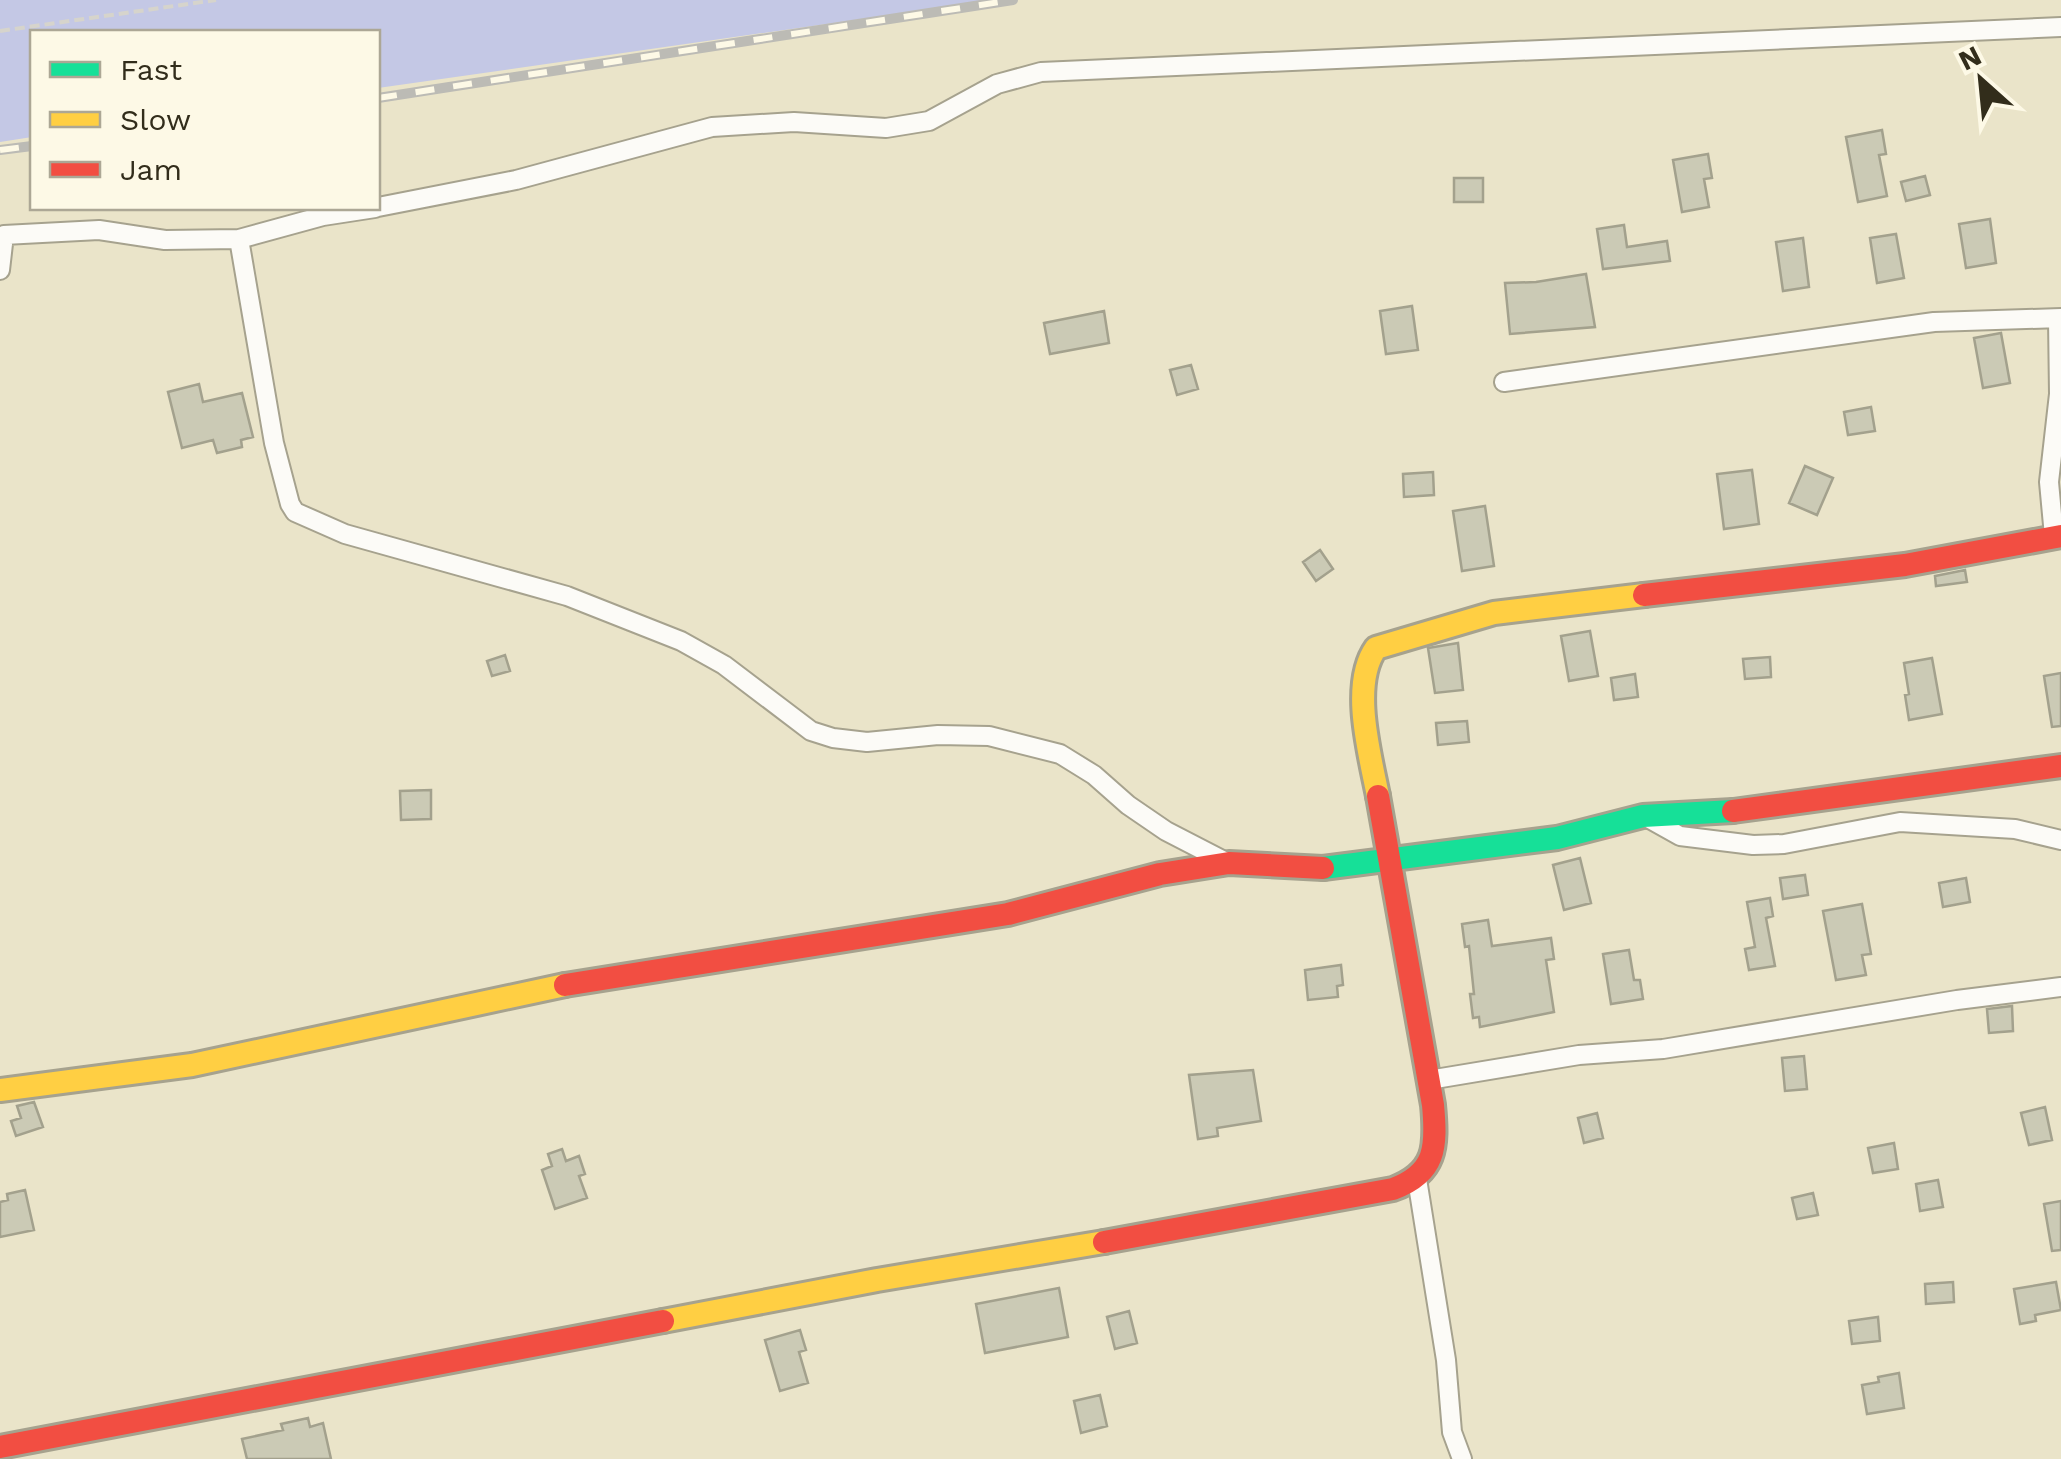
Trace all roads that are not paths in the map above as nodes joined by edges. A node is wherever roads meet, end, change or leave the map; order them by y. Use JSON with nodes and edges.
{"nodes":[{"id":1,"x":2061,"y":27,"type":"edge"},
{"id":2,"x":380,"y":206,"type":"edge"},
{"id":3,"x":358,"y":210,"type":"edge"},
{"id":4,"x":238,"y":239,"type":"junction"},
{"id":5,"x":0,"y":270,"type":"edge"},
{"id":6,"x":2060,"y":319,"type":"edge"},
{"id":7,"x":1504,"y":382,"type":"dead end"},
{"id":8,"x":2058,"y":536,"type":"edge"},
{"id":9,"x":2061,"y":766,"type":"edge"},
{"id":10,"x":1643,"y":816,"type":"junction"},
{"id":11,"x":2061,"y":840,"type":"edge"},
{"id":12,"x":1390,"y":858,"type":"junction"},
{"id":13,"x":1230,"y":863,"type":"junction"},
{"id":14,"x":2061,"y":987,"type":"edge"},
{"id":15,"x":1429,"y":1080,"type":"junction"},
{"id":16,"x":0,"y":1090,"type":"edge"},
{"id":17,"x":1417,"y":1179,"type":"junction"},
{"id":18,"x":0,"y":1447,"type":"edge"},
{"id":19,"x":1462,"y":1459,"type":"edge"}],
"edges":[{"from":1,"to":2,"type":"street"},
{"from":3,"to":4,"type":"street"},
{"from":4,"to":5,"type":"street"},
{"from":4,"to":13,"type":"street"},
{"from":6,"to":7,"type":"street"},
{"from":6,"to":8,"type":"street"},
{"from":8,"to":12,"type":"street"},
{"from":9,"to":10,"type":"street"},
{"from":10,"to":11,"type":"street"},
{"from":10,"to":12,"type":"street"},
{"from":12,"to":13,"type":"street"},
{"from":12,"to":15,"type":"street"},
{"from":13,"to":16,"type":"street"},
{"from":14,"to":15,"type":"street"},
{"from":15,"to":17,"type":"street"},
{"from":17,"to":18,"type":"street"},
{"from":17,"to":19,"type":"street"}]}
